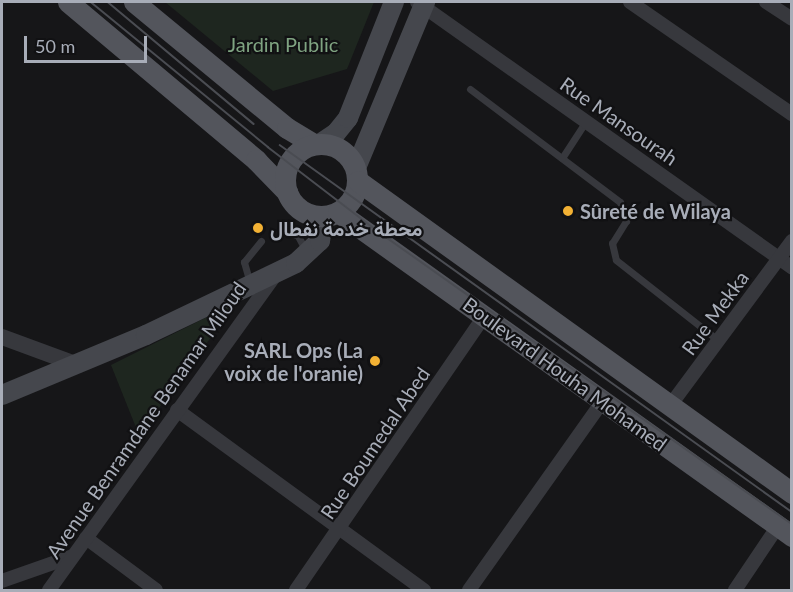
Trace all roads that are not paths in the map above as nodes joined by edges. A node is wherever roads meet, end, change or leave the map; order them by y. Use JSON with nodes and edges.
{"nodes":[{"id":1,"x":68,"y":2,"type":"edge"},
{"id":2,"x":134,"y":2,"type":"edge"},
{"id":3,"x":394,"y":2,"type":"edge"},
{"id":4,"x":630,"y":2,"type":"edge"},
{"id":5,"x":766,"y":2,"type":"edge"},
{"id":6,"x":422,"y":3,"type":"edge"},
{"id":7,"x":792,"y":19,"type":"edge"},
{"id":8,"x":470,"y":89,"type":"dead end"},
{"id":9,"x":792,"y":114,"type":"edge"},
{"id":10,"x":586,"y":122,"type":"junction"},
{"id":11,"x":317,"y":144,"type":"junction"},
{"id":12,"x":562,"y":158,"type":"junction"},
{"id":13,"x":357,"y":174,"type":"junction"},
{"id":14,"x":287,"y":192,"type":"junction"},
{"id":15,"x":331,"y":214,"type":"junction"},
{"id":16,"x":282,"y":229,"type":"dead end"},
{"id":17,"x":261,"y":241,"type":"dead end"},
{"id":18,"x":792,"y":241,"type":"edge"},
{"id":19,"x":307,"y":254,"type":"junction"},
{"id":20,"x":778,"y":258,"type":"junction"},
{"id":21,"x":792,"y":268,"type":"edge"},
{"id":22,"x":277,"y":273,"type":"junction"},
{"id":23,"x":251,"y":286,"type":"junction"},
{"id":24,"x":484,"y":316,"type":"junction"},
{"id":25,"x":2,"y":337,"type":"edge"},
{"id":26,"x":719,"y":340,"type":"junction"},
{"id":27,"x":78,"y":365,"type":"junction"},
{"id":28,"x":2,"y":395,"type":"edge"},
{"id":29,"x":602,"y":402,"type":"junction"},
{"id":30,"x":669,"y":407,"type":"junction"},
{"id":31,"x":177,"y":410,"type":"junction"},
{"id":32,"x":792,"y":493,"type":"edge"},
{"id":33,"x":339,"y":530,"type":"junction"},
{"id":34,"x":785,"y":531,"type":"edge"},
{"id":35,"x":86,"y":538,"type":"junction"},
{"id":36,"x":73,"y":556,"type":"junction"},
{"id":37,"x":2,"y":581,"type":"edge"},
{"id":38,"x":49,"y":591,"type":"edge"},
{"id":39,"x":156,"y":591,"type":"edge"},
{"id":40,"x":296,"y":591,"type":"edge"},
{"id":41,"x":423,"y":591,"type":"edge"},
{"id":42,"x":469,"y":591,"type":"edge"},
{"id":43,"x":735,"y":591,"type":"edge"}],
"edges":[{"from":1,"to":14,"type":"main road"},
{"from":2,"to":11,"type":"main road"},
{"from":3,"to":11,"type":"main road"},
{"from":4,"to":9,"type":"street"},
{"from":5,"to":7,"type":"street"},
{"from":6,"to":10,"type":"street","name":"Rue Mansourah"},
{"from":6,"to":13,"type":"main road"},
{"from":8,"to":12,"type":"lane"},
{"from":10,"to":12,"type":"lane"},
{"from":10,"to":20,"type":"street","name":"Rue Mansourah"},
{"from":11,"to":13,"type":"main road"},
{"from":11,"to":14,"type":"main road"},
{"from":12,"to":26,"type":"lane"},
{"from":13,"to":15,"type":"main road"},
{"from":13,"to":30,"type":"main road","name":"Boulevard Houha Mohamed"},
{"from":14,"to":15,"type":"main road"},
{"from":15,"to":19,"type":"main road"},
{"from":15,"to":24,"type":"main road","name":"Boulevard Houha Mohamed"},
{"from":16,"to":19,"type":"lane"},
{"from":17,"to":23,"type":"lane"},
{"from":18,"to":20,"type":"street","name":"Rue Mekka"},
{"from":19,"to":22,"type":"main road"},
{"from":20,"to":21,"type":"street","name":"Rue Mansourah"},
{"from":20,"to":26,"type":"street","name":"Rue Mekka"},
{"from":22,"to":23,"type":"main road"},
{"from":22,"to":31,"type":"street","name":"Avenue Benramdane Benamar Miloud"},
{"from":23,"to":27,"type":"main road"},
{"from":24,"to":29,"type":"main road","name":"Boulevard Houha Mohamed"},
{"from":24,"to":33,"type":"street","name":"Rue Boumedal Abed"},
{"from":25,"to":27,"type":"street"},
{"from":26,"to":30,"type":"street","name":"Rue Mekka"},
{"from":27,"to":28,"type":"main road"},
{"from":29,"to":34,"type":"main road","name":"Boulevard Houha Mohamed"},
{"from":29,"to":42,"type":"street"},
{"from":30,"to":32,"type":"main road","name":"Boulevard Houha Mohamed"},
{"from":31,"to":33,"type":"street"},
{"from":31,"to":35,"type":"street","name":"Avenue Benramdane Benamar Miloud"},
{"from":33,"to":40,"type":"street","name":"Rue Boumedal Abed"},
{"from":33,"to":41,"type":"street"},
{"from":34,"to":43,"type":"street"},
{"from":35,"to":36,"type":"street","name":"Avenue Benramdane Benamar Miloud"},
{"from":35,"to":39,"type":"street"},
{"from":36,"to":37,"type":"street"},
{"from":36,"to":38,"type":"street","name":"Avenue Benramdane Benamar Miloud"}]}
